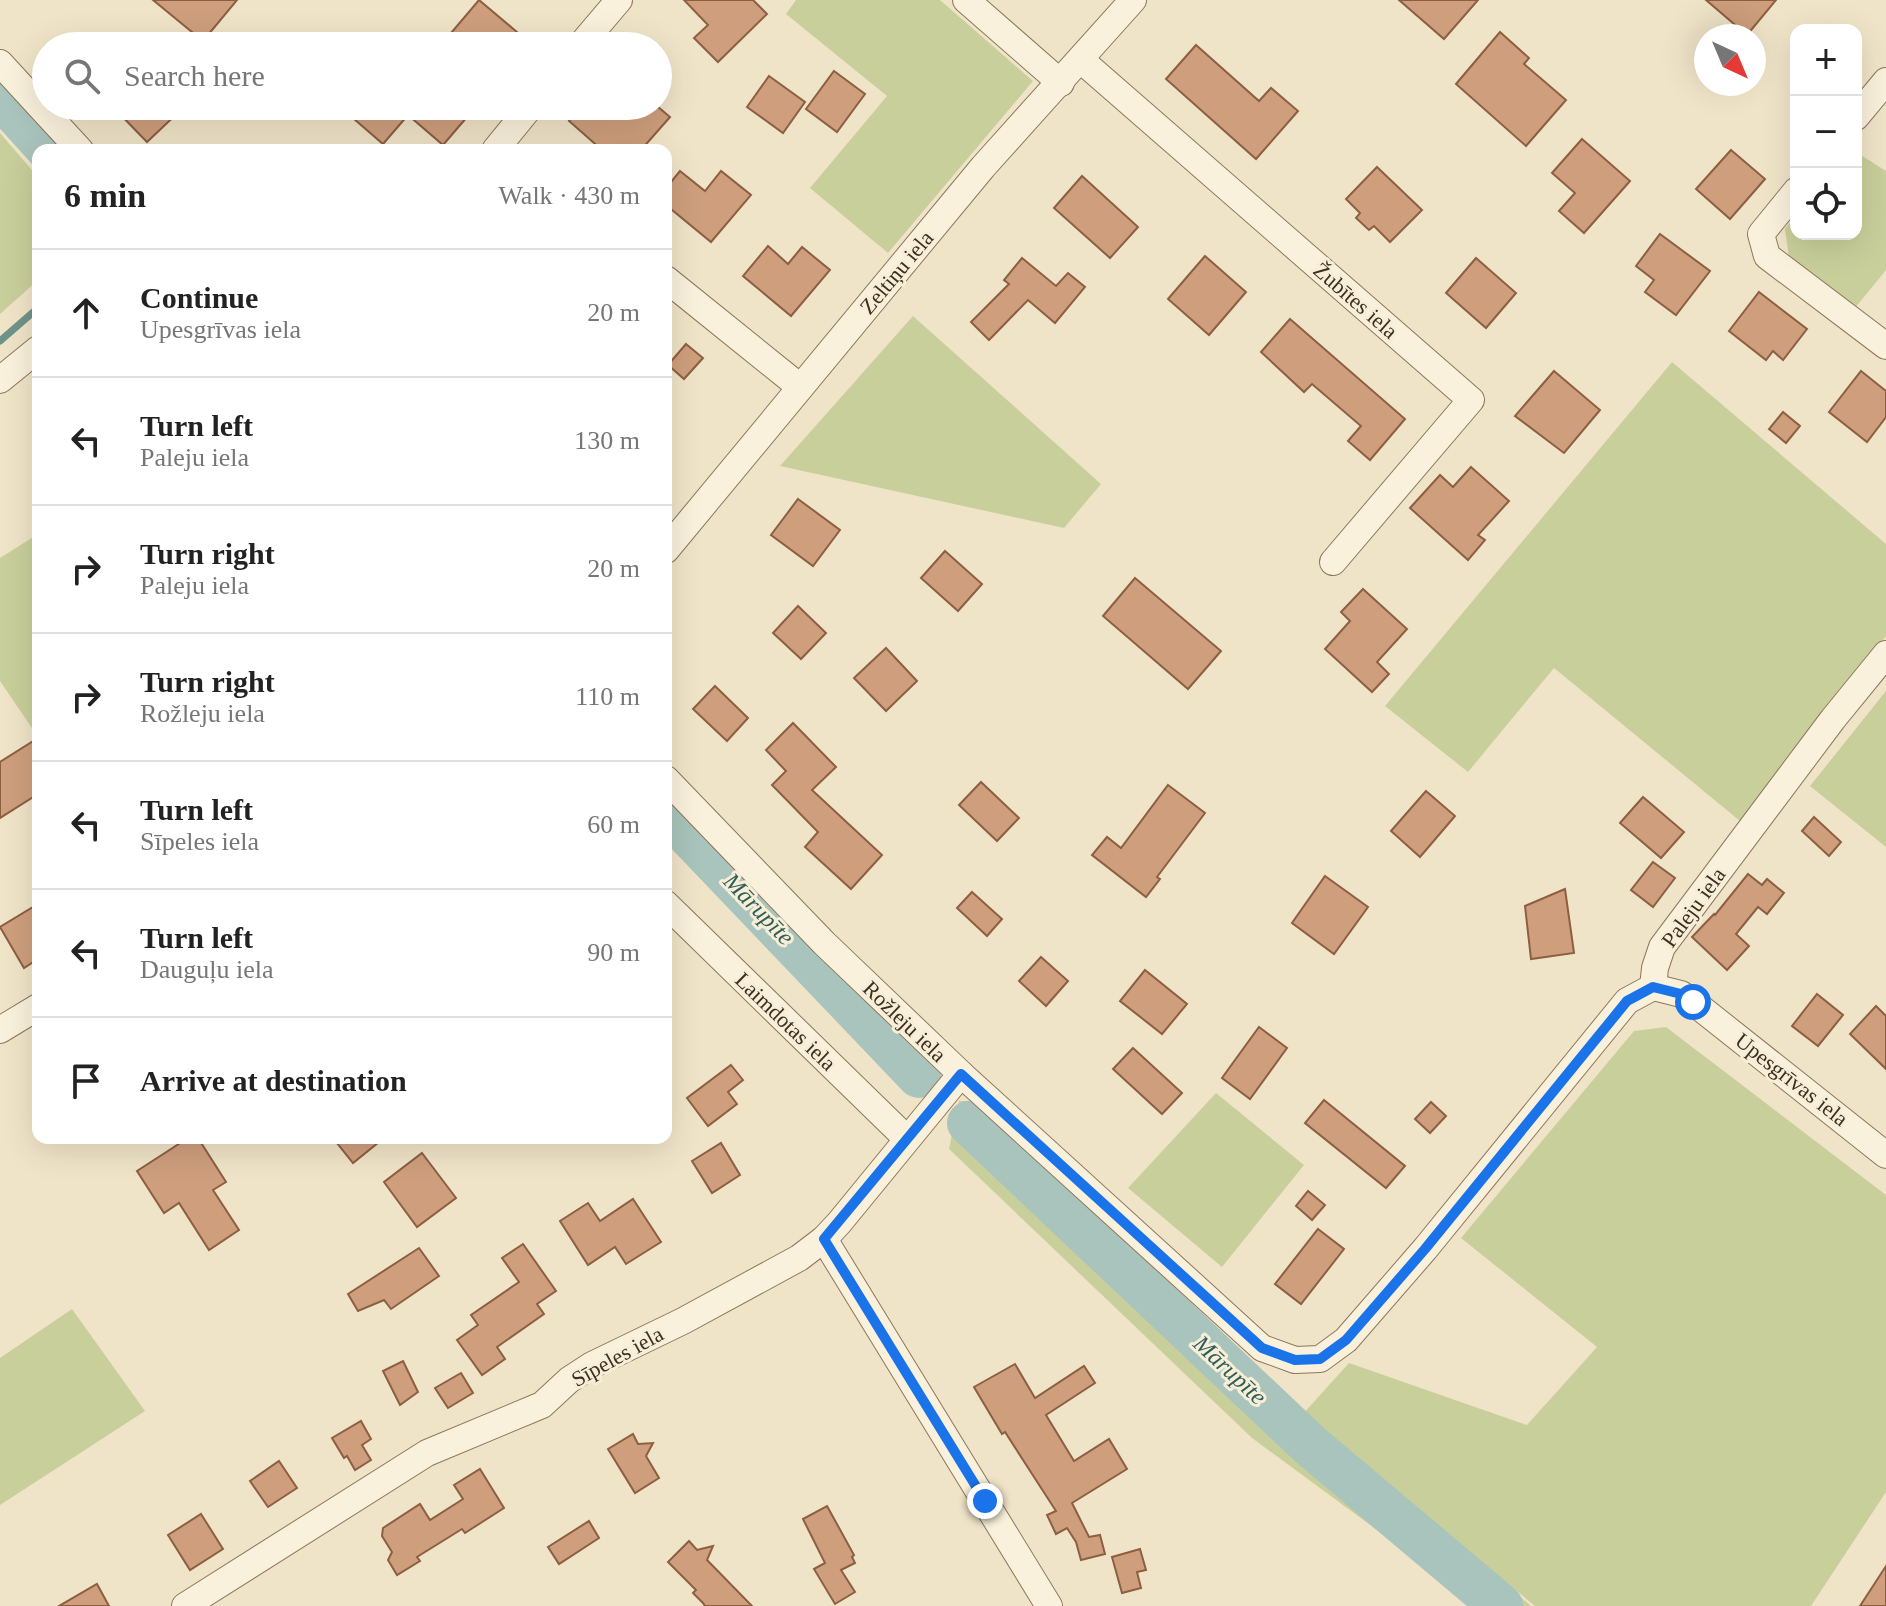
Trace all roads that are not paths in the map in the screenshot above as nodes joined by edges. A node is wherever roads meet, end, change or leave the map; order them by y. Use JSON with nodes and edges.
{"nodes":[{"id":1,"x":619,"y":0,"type":"edge"},
{"id":2,"x":966,"y":0,"type":"edge"},
{"id":3,"x":1133,"y":0,"type":"edge"},
{"id":4,"x":592,"y":32,"type":"edge"},
{"id":5,"x":1081,"y":60,"type":"junction"},
{"id":6,"x":0,"y":63,"type":"edge"},
{"id":7,"x":1886,"y":81,"type":"edge"},
{"id":8,"x":1061,"y":83,"type":"junction"},
{"id":9,"x":32,"y":98,"type":"edge"},
{"id":10,"x":1862,"y":110,"type":"edge"},
{"id":11,"x":52,"y":120,"type":"edge"},
{"id":12,"x":521,"y":120,"type":"edge"},
{"id":13,"x":74,"y":144,"type":"edge"},
{"id":14,"x":503,"y":144,"type":"edge"},
{"id":15,"x":1790,"y":198,"type":"edge"},
{"id":16,"x":672,"y":284,"type":"edge"},
{"id":17,"x":1886,"y":346,"type":"edge"},
{"id":18,"x":32,"y":354,"type":"edge"},
{"id":19,"x":0,"y":380,"type":"edge"},
{"id":20,"x":800,"y":387,"type":"junction"},
{"id":21,"x":672,"y":543,"type":"edge"},
{"id":22,"x":1333,"y":562,"type":"dead end"},
{"id":23,"x":1886,"y":654,"type":"edge"},
{"id":24,"x":672,"y":785,"type":"edge"},
{"id":25,"x":672,"y":910,"type":"edge"},
{"id":26,"x":1653,"y":987,"type":"junction"},
{"id":27,"x":32,"y":1011,"type":"edge"},
{"id":28,"x":0,"y":1030,"type":"edge"},
{"id":29,"x":961,"y":1074,"type":"junction"},
{"id":30,"x":906,"y":1138,"type":"junction"},
{"id":31,"x":1886,"y":1155,"type":"edge"},
{"id":32,"x":824,"y":1239,"type":"junction"},
{"id":33,"x":185,"y":1606,"type":"edge"},
{"id":34,"x":1049,"y":1606,"type":"edge"}],
"edges":[{"from":1,"to":4,"type":"street"},
{"from":2,"to":8,"type":"street"},
{"from":3,"to":5,"type":"street","name":"Zeltiņu iela"},
{"from":5,"to":8,"type":"street","name":"Zeltiņu iela"},
{"from":5,"to":22,"type":"street","name":"Žubītes iela"},
{"from":6,"to":9,"type":"street"},
{"from":7,"to":10,"type":"street"},
{"from":8,"to":20,"type":"street","name":"Zeltiņu iela"},
{"from":11,"to":13,"type":"street"},
{"from":12,"to":14,"type":"street"},
{"from":15,"to":17,"type":"street"},
{"from":16,"to":20,"type":"street"},
{"from":18,"to":19,"type":"street"},
{"from":20,"to":21,"type":"street","name":"Zeltiņu iela"},
{"from":23,"to":26,"type":"street","name":"Paleju iela"},
{"from":24,"to":29,"type":"street","name":"Rožleju iela"},
{"from":25,"to":30,"type":"street","name":"Laimdotas iela"},
{"from":26,"to":29,"type":"street","name":"Rožleju iela"},
{"from":26,"to":31,"type":"street","name":"Upesgrīvas iela"},
{"from":27,"to":28,"type":"street"},
{"from":29,"to":30,"type":"street","name":"Sīpeles iela"},
{"from":30,"to":32,"type":"street","name":"Sīpeles iela"},
{"from":32,"to":33,"type":"street","name":"Sīpeles iela"},
{"from":32,"to":34,"type":"street"}]}
